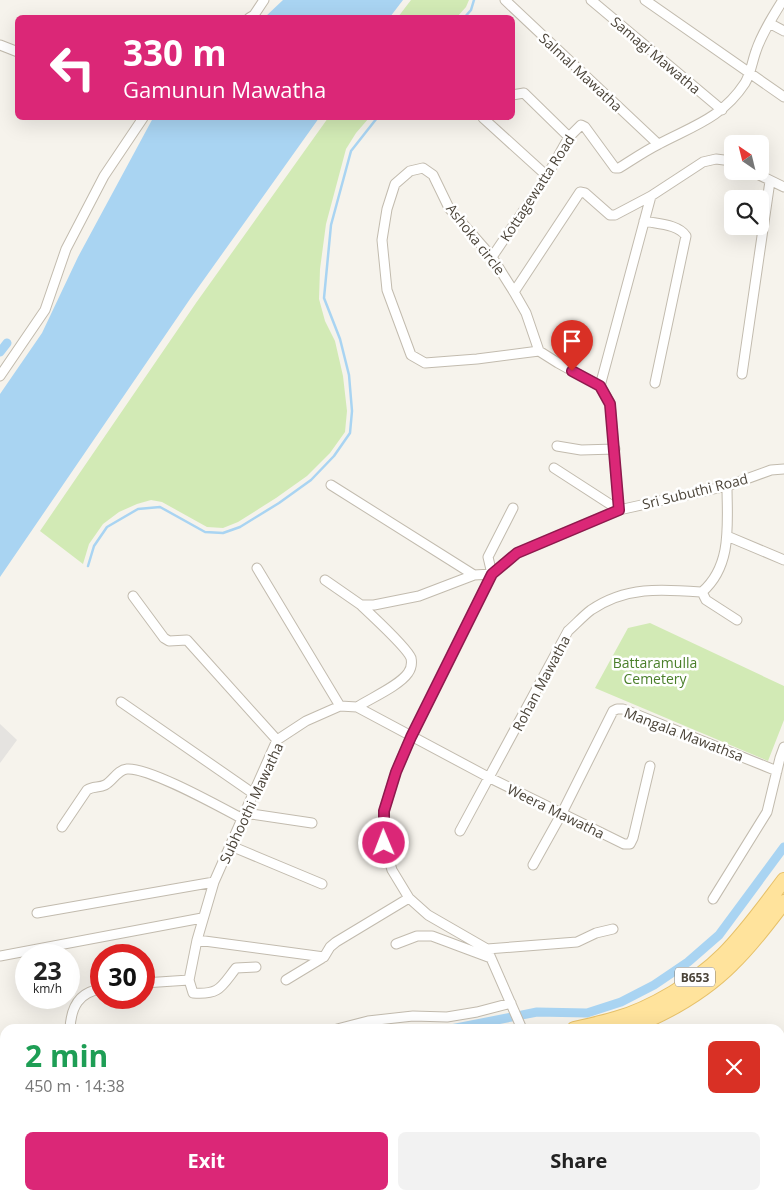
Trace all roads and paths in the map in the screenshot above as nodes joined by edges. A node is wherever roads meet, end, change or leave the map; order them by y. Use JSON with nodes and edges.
{"nodes":[{"id":1,"x":264,"y":0,"type":"edge"},
{"id":2,"x":505,"y":0,"type":"edge"},
{"id":3,"x":591,"y":0,"type":"edge"},
{"id":4,"x":645,"y":0,"type":"edge"},
{"id":5,"x":782,"y":0,"type":"edge"},
{"id":6,"x":254,"y":15,"type":"edge"},
{"id":7,"x":769,"y":24,"type":"junction"},
{"id":8,"x":784,"y":31,"type":"edge"},
{"id":9,"x":0,"y":45,"type":"edge"},
{"id":10,"x":15,"y":51,"type":"edge"},
{"id":11,"x":750,"y":73,"type":"junction"},
{"id":12,"x":515,"y":94,"type":"edge"},
{"id":13,"x":784,"y":97,"type":"edge"},
{"id":14,"x":722,"y":110,"type":"junction"},
{"id":15,"x":142,"y":120,"type":"edge"},
{"id":16,"x":485,"y":120,"type":"edge"},
{"id":17,"x":570,"y":137,"type":"junction"},
{"id":18,"x":658,"y":144,"type":"junction"},
{"id":19,"x":724,"y":160,"type":"edge"},
{"id":20,"x":548,"y":176,"type":"junction"},
{"id":21,"x":770,"y":181,"type":"joint"},
{"id":22,"x":784,"y":187,"type":"edge"},
{"id":23,"x":650,"y":196,"type":"junction"},
{"id":24,"x":644,"y":221,"type":"junction"},
{"id":25,"x":492,"y":256,"type":"junction"},
{"id":26,"x":514,"y":292,"type":"junction"},
{"id":27,"x":539,"y":352,"type":"junction"},
{"id":28,"x":742,"y":374,"type":"dead end"},
{"id":29,"x":0,"y":376,"type":"edge"},
{"id":30,"x":656,"y":383,"type":"dead end"},
{"id":31,"x":600,"y":386,"type":"junction"},
{"id":32,"x":556,"y":446,"type":"dead end"},
{"id":33,"x":615,"y":449,"type":"junction"},
{"id":34,"x":554,"y":468,"type":"dead end"},
{"id":35,"x":784,"y":468,"type":"edge"},
{"id":36,"x":331,"y":485,"type":"dead end"},
{"id":37,"x":727,"y":486,"type":"junction"},
{"id":38,"x":512,"y":508,"type":"dead end"},
{"id":39,"x":619,"y":510,"type":"junction"},
{"id":40,"x":727,"y":536,"type":"junction"},
{"id":41,"x":784,"y":560,"type":"edge"},
{"id":42,"x":257,"y":568,"type":"dead end"},
{"id":43,"x":492,"y":574,"type":"junction"},
{"id":44,"x":474,"y":575,"type":"junction"},
{"id":45,"x":325,"y":580,"type":"dead end"},
{"id":46,"x":702,"y":592,"type":"junction"},
{"id":47,"x":133,"y":596,"type":"dead end"},
{"id":48,"x":361,"y":605,"type":"junction"},
{"id":49,"x":737,"y":620,"type":"dead end"},
{"id":50,"x":121,"y":702,"type":"dead end"},
{"id":51,"x":340,"y":706,"type":"junction"},
{"id":52,"x":356,"y":707,"type":"junction"},
{"id":53,"x":411,"y":737,"type":"junction"},
{"id":54,"x":277,"y":740,"type":"junction"},
{"id":55,"x":784,"y":747,"type":"edge"},
{"id":56,"x":782,"y":759,"type":"edge"},
{"id":57,"x":650,"y":766,"type":"dead end"},
{"id":58,"x":777,"y":771,"type":"junction"},
{"id":59,"x":490,"y":778,"type":"junction"},
{"id":60,"x":254,"y":794,"type":"junction"},
{"id":61,"x":562,"y":813,"type":"junction"},
{"id":62,"x":244,"y":816,"type":"junction"},
{"id":63,"x":312,"y":823,"type":"dead end"},
{"id":64,"x":62,"y":827,"type":"dead end"},
{"id":65,"x":460,"y":831,"type":"dead end"},
{"id":66,"x":232,"y":846,"type":"junction"},
{"id":67,"x":533,"y":865,"type":"dead end"},
{"id":68,"x":784,"y":880,"type":"edge"},
{"id":69,"x":214,"y":882,"type":"junction"},
{"id":70,"x":322,"y":884,"type":"dead end"},
{"id":71,"x":409,"y":898,"type":"junction"},
{"id":72,"x":713,"y":900,"type":"dead end"},
{"id":73,"x":784,"y":902,"type":"edge"},
{"id":74,"x":37,"y":913,"type":"dead end"},
{"id":75,"x":202,"y":918,"type":"junction"},
{"id":76,"x":613,"y":929,"type":"dead end"},
{"id":77,"x":197,"y":940,"type":"junction"},
{"id":78,"x":396,"y":944,"type":"dead end"},
{"id":79,"x":489,"y":953,"type":"junction"},
{"id":80,"x":0,"y":956,"type":"edge"},
{"id":81,"x":324,"y":957,"type":"junction"},
{"id":82,"x":256,"y":967,"type":"dead end"},
{"id":83,"x":189,"y":980,"type":"junction"},
{"id":84,"x":286,"y":980,"type":"dead end"},
{"id":85,"x":155,"y":982,"type":"edge"},
{"id":86,"x":90,"y":992,"type":"edge"},
{"id":87,"x":512,"y":1006,"type":"junction"},
{"id":88,"x":70,"y":1024,"type":"edge"},
{"id":89,"x":356,"y":1024,"type":"edge"},
{"id":90,"x":521,"y":1024,"type":"edge"},
{"id":91,"x":595,"y":1024,"type":"edge"},
{"id":92,"x":639,"y":1024,"type":"edge"}],
"edges":[{"from":1,"to":6,"type":"street"},
{"from":2,"to":18,"type":"street","name":"Salmal Mawatha"},
{"from":3,"to":14,"type":"street","name":"Samagi Mawatha"},
{"from":4,"to":11,"type":"street"},
{"from":5,"to":7,"type":"street","name":"Kottagewatta Road"},
{"from":7,"to":8,"type":"street"},
{"from":7,"to":11,"type":"street","name":"Kottagewatta Road"},
{"from":9,"to":10,"type":"street"},
{"from":11,"to":13,"type":"street"},
{"from":11,"to":14,"type":"street","name":"Kottagewatta Road"},
{"from":12,"to":17,"type":"street"},
{"from":14,"to":18,"type":"street","name":"Kottagewatta Road"},
{"from":15,"to":29,"type":"street"},
{"from":16,"to":20,"type":"street"},
{"from":17,"to":18,"type":"street","name":"Kottagewatta Road"},
{"from":17,"to":20,"type":"street","name":"Kottagewatta Road"},
{"from":19,"to":23,"type":"street"},
{"from":20,"to":25,"type":"street","name":"Kottagewatta Road"},
{"from":21,"to":22,"type":"street"},
{"from":21,"to":28,"type":"street"},
{"from":23,"to":24,"type":"street"},
{"from":23,"to":26,"type":"street"},
{"from":24,"to":30,"type":"street"},
{"from":24,"to":31,"type":"street"},
{"from":25,"to":26,"type":"street","name":"Ashoka circle"},
{"from":25,"to":27,"type":"street","name":"Ashoka circle"},
{"from":26,"to":27,"type":"street","name":"Ashoka circle"},
{"from":27,"to":31,"type":"street"},
{"from":31,"to":33,"type":"street"},
{"from":32,"to":33,"type":"street"},
{"from":33,"to":39,"type":"street"},
{"from":34,"to":39,"type":"street"},
{"from":35,"to":37,"type":"street","name":"Sri Subuthi Road"},
{"from":36,"to":44,"type":"street"},
{"from":37,"to":39,"type":"street","name":"Sri Subuthi Road"},
{"from":37,"to":40,"type":"street"},
{"from":38,"to":43,"type":"street"},
{"from":39,"to":43,"type":"street","name":"Sri Subuthi Road"},
{"from":40,"to":41,"type":"street"},
{"from":40,"to":46,"type":"street"},
{"from":42,"to":51,"type":"street"},
{"from":43,"to":44,"type":"street"},
{"from":43,"to":53,"type":"street","name":"Sri Subuthi Road"},
{"from":44,"to":48,"type":"street"},
{"from":45,"to":48,"type":"street"},
{"from":46,"to":49,"type":"street"},
{"from":46,"to":59,"type":"street","name":"Rohan Mawatha"},
{"from":47,"to":54,"type":"street"},
{"from":48,"to":52,"type":"street"},
{"from":50,"to":60,"type":"street"},
{"from":51,"to":52,"type":"street","name":"Subhoothi Mawatha"},
{"from":51,"to":54,"type":"street","name":"Subhoothi Mawatha"},
{"from":52,"to":53,"type":"street","name":"Subhoothi Mawatha"},
{"from":53,"to":59,"type":"street","name":"Weera Mawatha"},
{"from":53,"to":71,"type":"street","name":"Sri Subuthi Road"},
{"from":54,"to":60,"type":"street","name":"Subhoothi Mawatha"},
{"from":55,"to":56,"type":"street"},
{"from":56,"to":58,"type":"street"},
{"from":57,"to":61,"type":"street","name":"Weera Mawatha"},
{"from":58,"to":61,"type":"street","name":"Mangala Mawathsa"},
{"from":58,"to":72,"type":"street"},
{"from":59,"to":61,"type":"street","name":"Weera Mawatha"},
{"from":59,"to":65,"type":"street","name":"Rohan Mawatha"},
{"from":60,"to":62,"type":"street","name":"Subhoothi Mawatha"},
{"from":61,"to":67,"type":"street","name":"Mangala Mawathsa"},
{"from":62,"to":63,"type":"street"},
{"from":62,"to":64,"type":"street"},
{"from":62,"to":66,"type":"street","name":"Subhoothi Mawatha"},
{"from":66,"to":69,"type":"street","name":"Subhoothi Mawatha"},
{"from":66,"to":70,"type":"street"},
{"from":68,"to":91,"type":"main road","number":"B653"},
{"from":69,"to":74,"type":"street"},
{"from":69,"to":75,"type":"street","name":"Subhoothi Mawatha"},
{"from":71,"to":79,"type":"street","name":"Sri Subuthi Road"},
{"from":71,"to":81,"type":"street"},
{"from":73,"to":92,"type":"main road","number":"B653"},
{"from":75,"to":77,"type":"street","name":"Subhoothi Mawatha"},
{"from":75,"to":80,"type":"street"},
{"from":76,"to":79,"type":"street"},
{"from":77,"to":81,"type":"street"},
{"from":77,"to":83,"type":"street","name":"Subhoothi Mawatha"},
{"from":78,"to":79,"type":"street"},
{"from":79,"to":87,"type":"street"},
{"from":81,"to":84,"type":"street"},
{"from":82,"to":83,"type":"street"},
{"from":83,"to":85,"type":"street"},
{"from":86,"to":88,"type":"street"},
{"from":87,"to":89,"type":"street"},
{"from":87,"to":90,"type":"street"}]}
